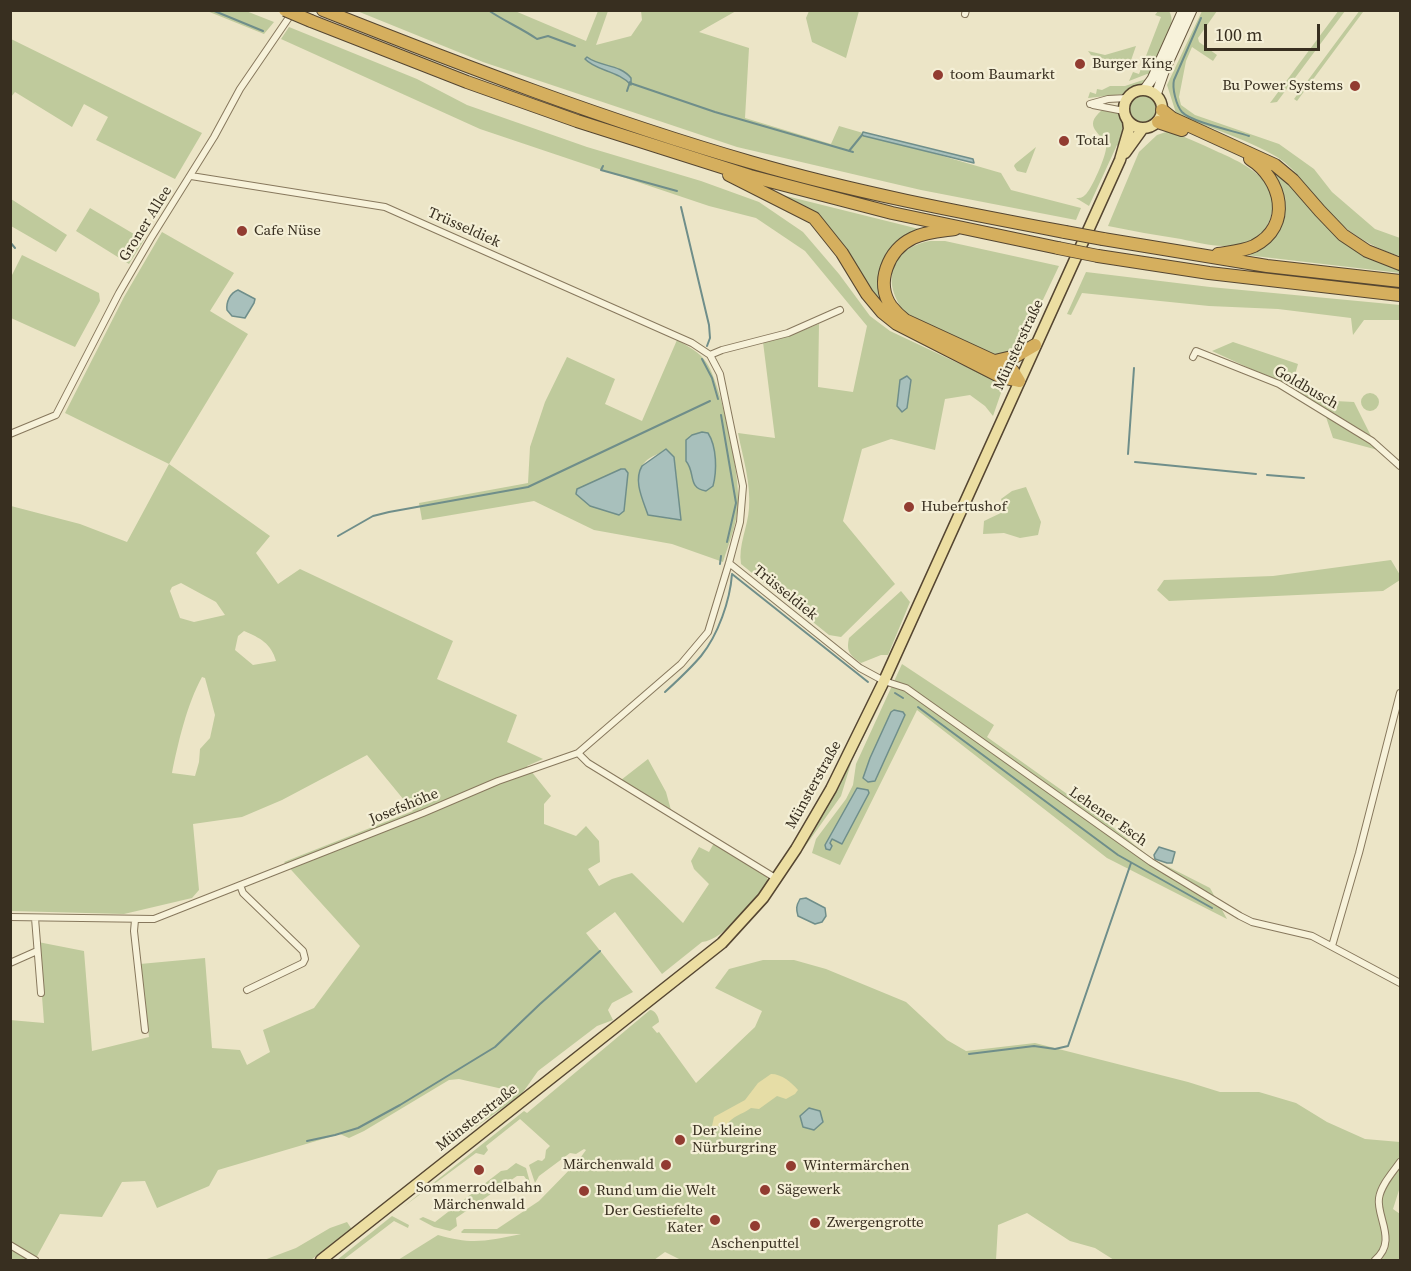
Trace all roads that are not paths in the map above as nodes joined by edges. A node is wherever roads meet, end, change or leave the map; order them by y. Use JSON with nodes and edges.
{"nodes":[{"id":1,"x":285,"y":10,"type":"edge"},
{"id":2,"x":294,"y":10,"type":"edge"},
{"id":3,"x":323,"y":10,"type":"edge"},
{"id":4,"x":1183,"y":10,"type":"edge"},
{"id":5,"x":1192,"y":10,"type":"edge"},
{"id":6,"x":1144,"y":90,"type":"junction"},
{"id":7,"x":1156,"y":95,"type":"junction"},
{"id":8,"x":1127,"y":98,"type":"junction"},
{"id":9,"x":1126,"y":116,"type":"junction"},
{"id":10,"x":1160,"y":116,"type":"junction"},
{"id":11,"x":1143,"y":128,"type":"junction"},
{"id":12,"x":1120,"y":160,"type":"junction"},
{"id":13,"x":705,"y":162,"type":"junction"},
{"id":14,"x":190,"y":176,"type":"junction"},
{"id":15,"x":962,"y":228,"type":"junction"},
{"id":16,"x":1207,"y":256,"type":"junction"},
{"id":17,"x":1401,"y":264,"type":"edge"},
{"id":18,"x":1401,"y":281,"type":"edge"},
{"id":19,"x":1401,"y":295,"type":"edge"},
{"id":20,"x":840,"y":310,"type":"dead end"},
{"id":21,"x":1035,"y":345,"type":"junction"},
{"id":22,"x":710,"y":355,"type":"junction"},
{"id":23,"x":1193,"y":357,"type":"dead end"},
{"id":24,"x":994,"y":361,"type":"junction"},
{"id":25,"x":1019,"y":381,"type":"junction"},
{"id":26,"x":10,"y":434,"type":"edge"},
{"id":27,"x":1401,"y":466,"type":"edge"},
{"id":28,"x":729,"y":563,"type":"junction"},
{"id":29,"x":884,"y":681,"type":"junction"},
{"id":30,"x":1401,"y":693,"type":"edge"},
{"id":31,"x":578,"y":753,"type":"junction"},
{"id":32,"x":777,"y":879,"type":"junction"},
{"id":33,"x":240,"y":885,"type":"junction"},
{"id":34,"x":10,"y":917,"type":"edge"},
{"id":35,"x":35,"y":918,"type":"junction"},
{"id":36,"x":135,"y":920,"type":"junction"},
{"id":37,"x":1332,"y":946,"type":"junction"},
{"id":38,"x":37,"y":951,"type":"junction"},
{"id":39,"x":10,"y":963,"type":"edge"},
{"id":40,"x":1401,"y":983,"type":"edge"},
{"id":41,"x":247,"y":990,"type":"dead end"},
{"id":42,"x":41,"y":993,"type":"dead end"},
{"id":43,"x":145,"y":1030,"type":"dead end"},
{"id":44,"x":1401,"y":1161,"type":"edge"},
{"id":45,"x":10,"y":1245,"type":"edge"},
{"id":46,"x":35,"y":1260,"type":"edge"},
{"id":47,"x":321,"y":1260,"type":"edge"},
{"id":48,"x":1375,"y":1260,"type":"edge"}],
"edges":[{"from":1,"to":13,"type":"highway","bridge":true},
{"from":2,"to":14,"type":"street","name":"Groner Allee"},
{"from":3,"to":16,"type":"highway","bridge":true},
{"from":4,"to":6,"type":"main road"},
{"from":5,"to":7,"type":"main road"},
{"from":6,"to":7,"type":"main road"},
{"from":6,"to":8,"type":"main road"},
{"from":7,"to":10,"type":"main road"},
{"from":8,"to":9,"type":"main road"},
{"from":8,"to":9,"type":"street"},
{"from":9,"to":11,"type":"main road"},
{"from":9,"to":12,"type":"main road","name":"Münsterstraße"},
{"from":10,"to":11,"type":"main road"},
{"from":10,"to":16,"type":"highway"},
{"from":10,"to":17,"type":"highway"},
{"from":11,"to":12,"type":"main road","name":"Münsterstraße"},
{"from":12,"to":21,"type":"main road","name":"Münsterstraße"},
{"from":13,"to":15,"type":"highway"},
{"from":13,"to":25,"type":"highway"},
{"from":14,"to":22,"type":"street","name":"Trüsseldiek"},
{"from":14,"to":26,"type":"street","name":"Groner Allee"},
{"from":15,"to":19,"type":"highway","bridge":true},
{"from":15,"to":24,"type":"highway"},
{"from":16,"to":18,"type":"highway"},
{"from":20,"to":22,"type":"street"},
{"from":21,"to":24,"type":"highway"},
{"from":21,"to":25,"type":"main road","name":"Münsterstraße"},
{"from":22,"to":28,"type":"street"},
{"from":23,"to":27,"type":"street","name":"Goldbusch"},
{"from":24,"to":25,"type":"highway"},
{"from":25,"to":29,"type":"main road","name":"Münsterstraße"},
{"from":28,"to":29,"type":"street","name":"Trüsseldiek"},
{"from":28,"to":31,"type":"street","name":"Josefshöhe"},
{"from":29,"to":32,"type":"main road","name":"Münsterstraße"},
{"from":29,"to":37,"type":"street","name":"Lehener Esch"},
{"from":30,"to":37,"type":"street"},
{"from":31,"to":32,"type":"street"},
{"from":31,"to":33,"type":"street","name":"Josefshöhe"},
{"from":32,"to":47,"type":"main road","name":"Münsterstraße"},
{"from":33,"to":36,"type":"street","name":"Josefshöhe"},
{"from":33,"to":41,"type":"street"},
{"from":34,"to":35,"type":"street","name":"Josefshöhe"},
{"from":35,"to":36,"type":"street","name":"Josefshöhe"},
{"from":35,"to":38,"type":"street"},
{"from":36,"to":43,"type":"street"},
{"from":37,"to":40,"type":"street","name":"Lehener Esch"},
{"from":38,"to":39,"type":"street"},
{"from":38,"to":42,"type":"street"},
{"from":44,"to":48,"type":"street"},
{"from":45,"to":46,"type":"street"}]}
